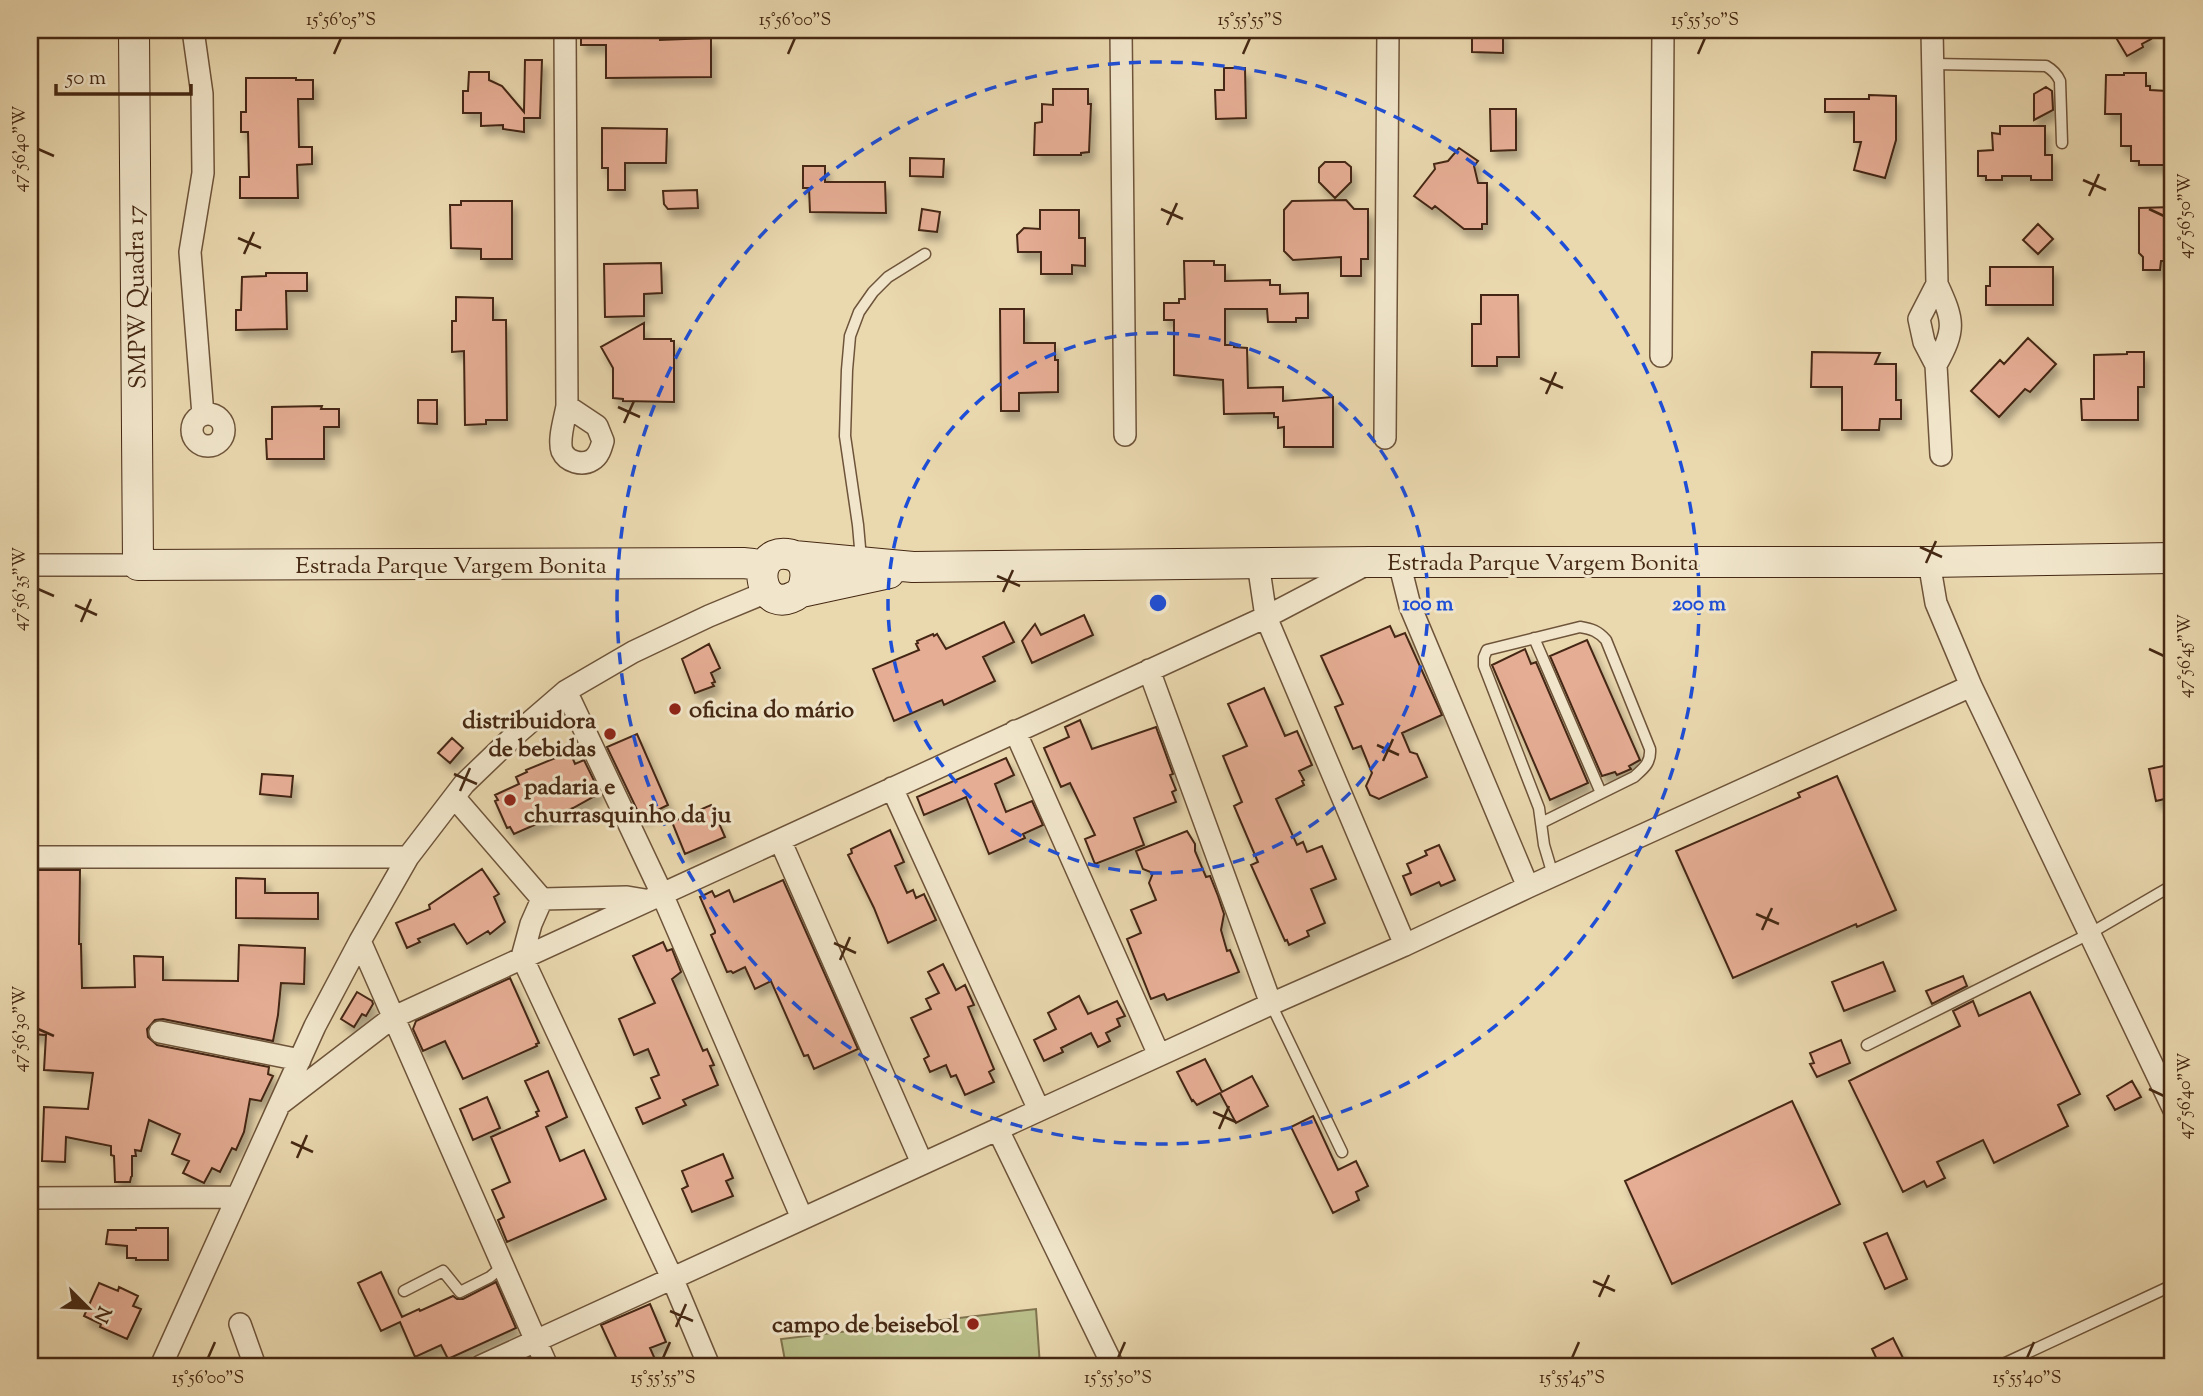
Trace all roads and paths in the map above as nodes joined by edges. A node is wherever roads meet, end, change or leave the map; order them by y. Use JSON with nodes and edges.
{"nodes":[{"id":1,"x":134,"y":30,"type":"edge"},
{"id":2,"x":193,"y":30,"type":"edge"},
{"id":3,"x":565,"y":30,"type":"edge"},
{"id":4,"x":1121,"y":30,"type":"edge"},
{"id":5,"x":1388,"y":30,"type":"edge"},
{"id":6,"x":1664,"y":30,"type":"edge"},
{"id":7,"x":1932,"y":30,"type":"edge"},
{"id":8,"x":1933,"y":64,"type":"junction"},
{"id":9,"x":2062,"y":143,"type":"dead end"},
{"id":10,"x":925,"y":254,"type":"dead end"},
{"id":11,"x":1937,"y":284,"type":"junction"},
{"id":12,"x":1661,"y":356,"type":"dead end"},
{"id":13,"x":1936,"y":365,"type":"junction"},
{"id":14,"x":567,"y":406,"type":"dead end"},
{"id":15,"x":203,"y":415,"type":"dead end"},
{"id":16,"x":1125,"y":435,"type":"dead end"},
{"id":17,"x":1385,"y":438,"type":"dead end"},
{"id":18,"x":1941,"y":455,"type":"dead end"},
{"id":19,"x":794,"y":556,"type":"junction"},
{"id":20,"x":2173,"y":558,"type":"edge"},
{"id":21,"x":862,"y":562,"type":"junction"},
{"id":22,"x":1385,"y":562,"type":"junction"},
{"id":23,"x":1929,"y":562,"type":"junction"},
{"id":24,"x":1258,"y":563,"type":"junction"},
{"id":25,"x":30,"y":565,"type":"edge"},
{"id":26,"x":138,"y":565,"type":"junction"},
{"id":27,"x":913,"y":567,"type":"junction"},
{"id":28,"x":765,"y":581,"type":"junction"},
{"id":29,"x":801,"y":592,"type":"junction"},
{"id":30,"x":1266,"y":617,"type":"junction"},
{"id":31,"x":1534,"y":638,"type":"junction"},
{"id":32,"x":1149,"y":670,"type":"junction"},
{"id":33,"x":1971,"y":686,"type":"junction"},
{"id":34,"x":566,"y":691,"type":"junction"},
{"id":35,"x":1015,"y":731,"type":"junction"},
{"id":36,"x":892,"y":788,"type":"junction"},
{"id":37,"x":1601,"y":793,"type":"junction"},
{"id":38,"x":454,"y":797,"type":"junction"},
{"id":39,"x":1541,"y":823,"type":"junction"},
{"id":40,"x":780,"y":840,"type":"junction"},
{"id":41,"x":408,"y":857,"type":"junction"},
{"id":42,"x":30,"y":858,"type":"edge"},
{"id":43,"x":1553,"y":875,"type":"junction"},
{"id":44,"x":2173,"y":885,"type":"edge"},
{"id":45,"x":1528,"y":887,"type":"junction"},
{"id":46,"x":655,"y":897,"type":"junction"},
{"id":47,"x":542,"y":899,"type":"junction"},
{"id":48,"x":2089,"y":934,"type":"junction"},
{"id":49,"x":360,"y":941,"type":"junction"},
{"id":50,"x":1405,"y":945,"type":"junction"},
{"id":51,"x":522,"y":957,"type":"junction"},
{"id":52,"x":1271,"y":1004,"type":"junction"},
{"id":53,"x":392,"y":1017,"type":"junction"},
{"id":54,"x":160,"y":1032,"type":"dead end"},
{"id":55,"x":1867,"y":1045,"type":"dead end"},
{"id":56,"x":1159,"y":1055,"type":"junction"},
{"id":57,"x":300,"y":1060,"type":"junction"},
{"id":58,"x":280,"y":1104,"type":"junction"},
{"id":59,"x":2173,"y":1108,"type":"edge"},
{"id":60,"x":1040,"y":1110,"type":"junction"},
{"id":61,"x":998,"y":1130,"type":"junction"},
{"id":62,"x":1342,"y":1152,"type":"dead end"},
{"id":63,"x":922,"y":1163,"type":"junction"},
{"id":64,"x":30,"y":1198,"type":"edge"},
{"id":65,"x":237,"y":1198,"type":"junction"},
{"id":66,"x":802,"y":1218,"type":"junction"},
{"id":67,"x":503,"y":1266,"type":"junction"},
{"id":68,"x":673,"y":1280,"type":"junction"},
{"id":69,"x":2173,"y":1285,"type":"edge"},
{"id":70,"x":404,"y":1292,"type":"dead end"},
{"id":71,"x":240,"y":1324,"type":"dead end"},
{"id":72,"x":537,"y":1342,"type":"junction"},
{"id":73,"x":162,"y":1366,"type":"edge"},
{"id":74,"x":255,"y":1366,"type":"edge"},
{"id":75,"x":481,"y":1366,"type":"edge"},
{"id":76,"x":547,"y":1366,"type":"edge"},
{"id":77,"x":709,"y":1366,"type":"edge"},
{"id":78,"x":1113,"y":1366,"type":"edge"},
{"id":79,"x":1999,"y":1366,"type":"edge"}],
"edges":[{"from":1,"to":26,"type":"main road","name":"SMPW Quadra 17"},
{"from":2,"to":15,"type":"street"},
{"from":3,"to":14,"type":"street"},
{"from":4,"to":16,"type":"street"},
{"from":5,"to":17,"type":"street"},
{"from":6,"to":12,"type":"street"},
{"from":7,"to":8,"type":"street"},
{"from":8,"to":9,"type":"lane"},
{"from":8,"to":11,"type":"street"},
{"from":10,"to":21,"type":"lane"},
{"from":11,"to":13,"type":"street"},
{"from":11,"to":13,"type":"street"},
{"from":13,"to":18,"type":"street"},
{"from":19,"to":21,"type":"main road","name":"Estrada Parque Vargem Bonita"},
{"from":19,"to":28,"type":"main road"},
{"from":19,"to":29,"type":"main road"},
{"from":20,"to":23,"type":"main road","name":"Estrada Parque Vargem Bonita"},
{"from":21,"to":27,"type":"main road","name":"Estrada Parque Vargem Bonita"},
{"from":22,"to":23,"type":"main road","name":"Estrada Parque Vargem Bonita"},
{"from":22,"to":24,"type":"main road","name":"Estrada Parque Vargem Bonita"},
{"from":22,"to":30,"type":"street"},
{"from":22,"to":45,"type":"street"},
{"from":23,"to":33,"type":"street"},
{"from":24,"to":27,"type":"main road","name":"Estrada Parque Vargem Bonita"},
{"from":24,"to":30,"type":"street"},
{"from":25,"to":26,"type":"street"},
{"from":26,"to":28,"type":"main road","name":"Estrada Parque Vargem Bonita"},
{"from":27,"to":29,"type":"main road","name":"Estrada Parque Vargem Bonita"},
{"from":28,"to":29,"type":"main road"},
{"from":28,"to":34,"type":"street"},
{"from":30,"to":32,"type":"street"},
{"from":30,"to":50,"type":"street"},
{"from":31,"to":37,"type":"lane"},
{"from":31,"to":37,"type":"lane"},
{"from":31,"to":39,"type":"lane"},
{"from":32,"to":35,"type":"street"},
{"from":32,"to":52,"type":"street"},
{"from":33,"to":43,"type":"street"},
{"from":33,"to":48,"type":"street"},
{"from":34,"to":38,"type":"street"},
{"from":34,"to":46,"type":"street"},
{"from":35,"to":36,"type":"street"},
{"from":35,"to":56,"type":"street"},
{"from":36,"to":40,"type":"street"},
{"from":36,"to":60,"type":"street"},
{"from":37,"to":39,"type":"lane"},
{"from":38,"to":41,"type":"street"},
{"from":38,"to":47,"type":"street"},
{"from":39,"to":43,"type":"lane"},
{"from":40,"to":46,"type":"street"},
{"from":40,"to":63,"type":"street"},
{"from":41,"to":42,"type":"street"},
{"from":41,"to":49,"type":"street"},
{"from":43,"to":45,"type":"street"},
{"from":44,"to":48,"type":"lane"},
{"from":45,"to":50,"type":"street"},
{"from":46,"to":47,"type":"street"},
{"from":46,"to":51,"type":"street"},
{"from":46,"to":66,"type":"street"},
{"from":47,"to":51,"type":"street"},
{"from":48,"to":55,"type":"lane"},
{"from":48,"to":59,"type":"street"},
{"from":49,"to":53,"type":"street"},
{"from":49,"to":57,"type":"street"},
{"from":50,"to":52,"type":"street"},
{"from":51,"to":53,"type":"street"},
{"from":51,"to":68,"type":"street"},
{"from":52,"to":56,"type":"street"},
{"from":52,"to":62,"type":"lane"},
{"from":53,"to":58,"type":"street"},
{"from":53,"to":67,"type":"street"},
{"from":54,"to":57,"type":"street"},
{"from":56,"to":60,"type":"street"},
{"from":57,"to":58,"type":"street"},
{"from":58,"to":65,"type":"street"},
{"from":60,"to":61,"type":"street"},
{"from":61,"to":63,"type":"street"},
{"from":61,"to":78,"type":"street"},
{"from":63,"to":66,"type":"street"},
{"from":64,"to":65,"type":"street"},
{"from":65,"to":73,"type":"street"},
{"from":66,"to":68,"type":"street"},
{"from":67,"to":70,"type":"lane"},
{"from":67,"to":72,"type":"street"},
{"from":68,"to":72,"type":"street"},
{"from":68,"to":77,"type":"street"},
{"from":69,"to":79,"type":"lane"},
{"from":71,"to":74,"type":"street"},
{"from":72,"to":75,"type":"street"},
{"from":72,"to":76,"type":"street"}]}
